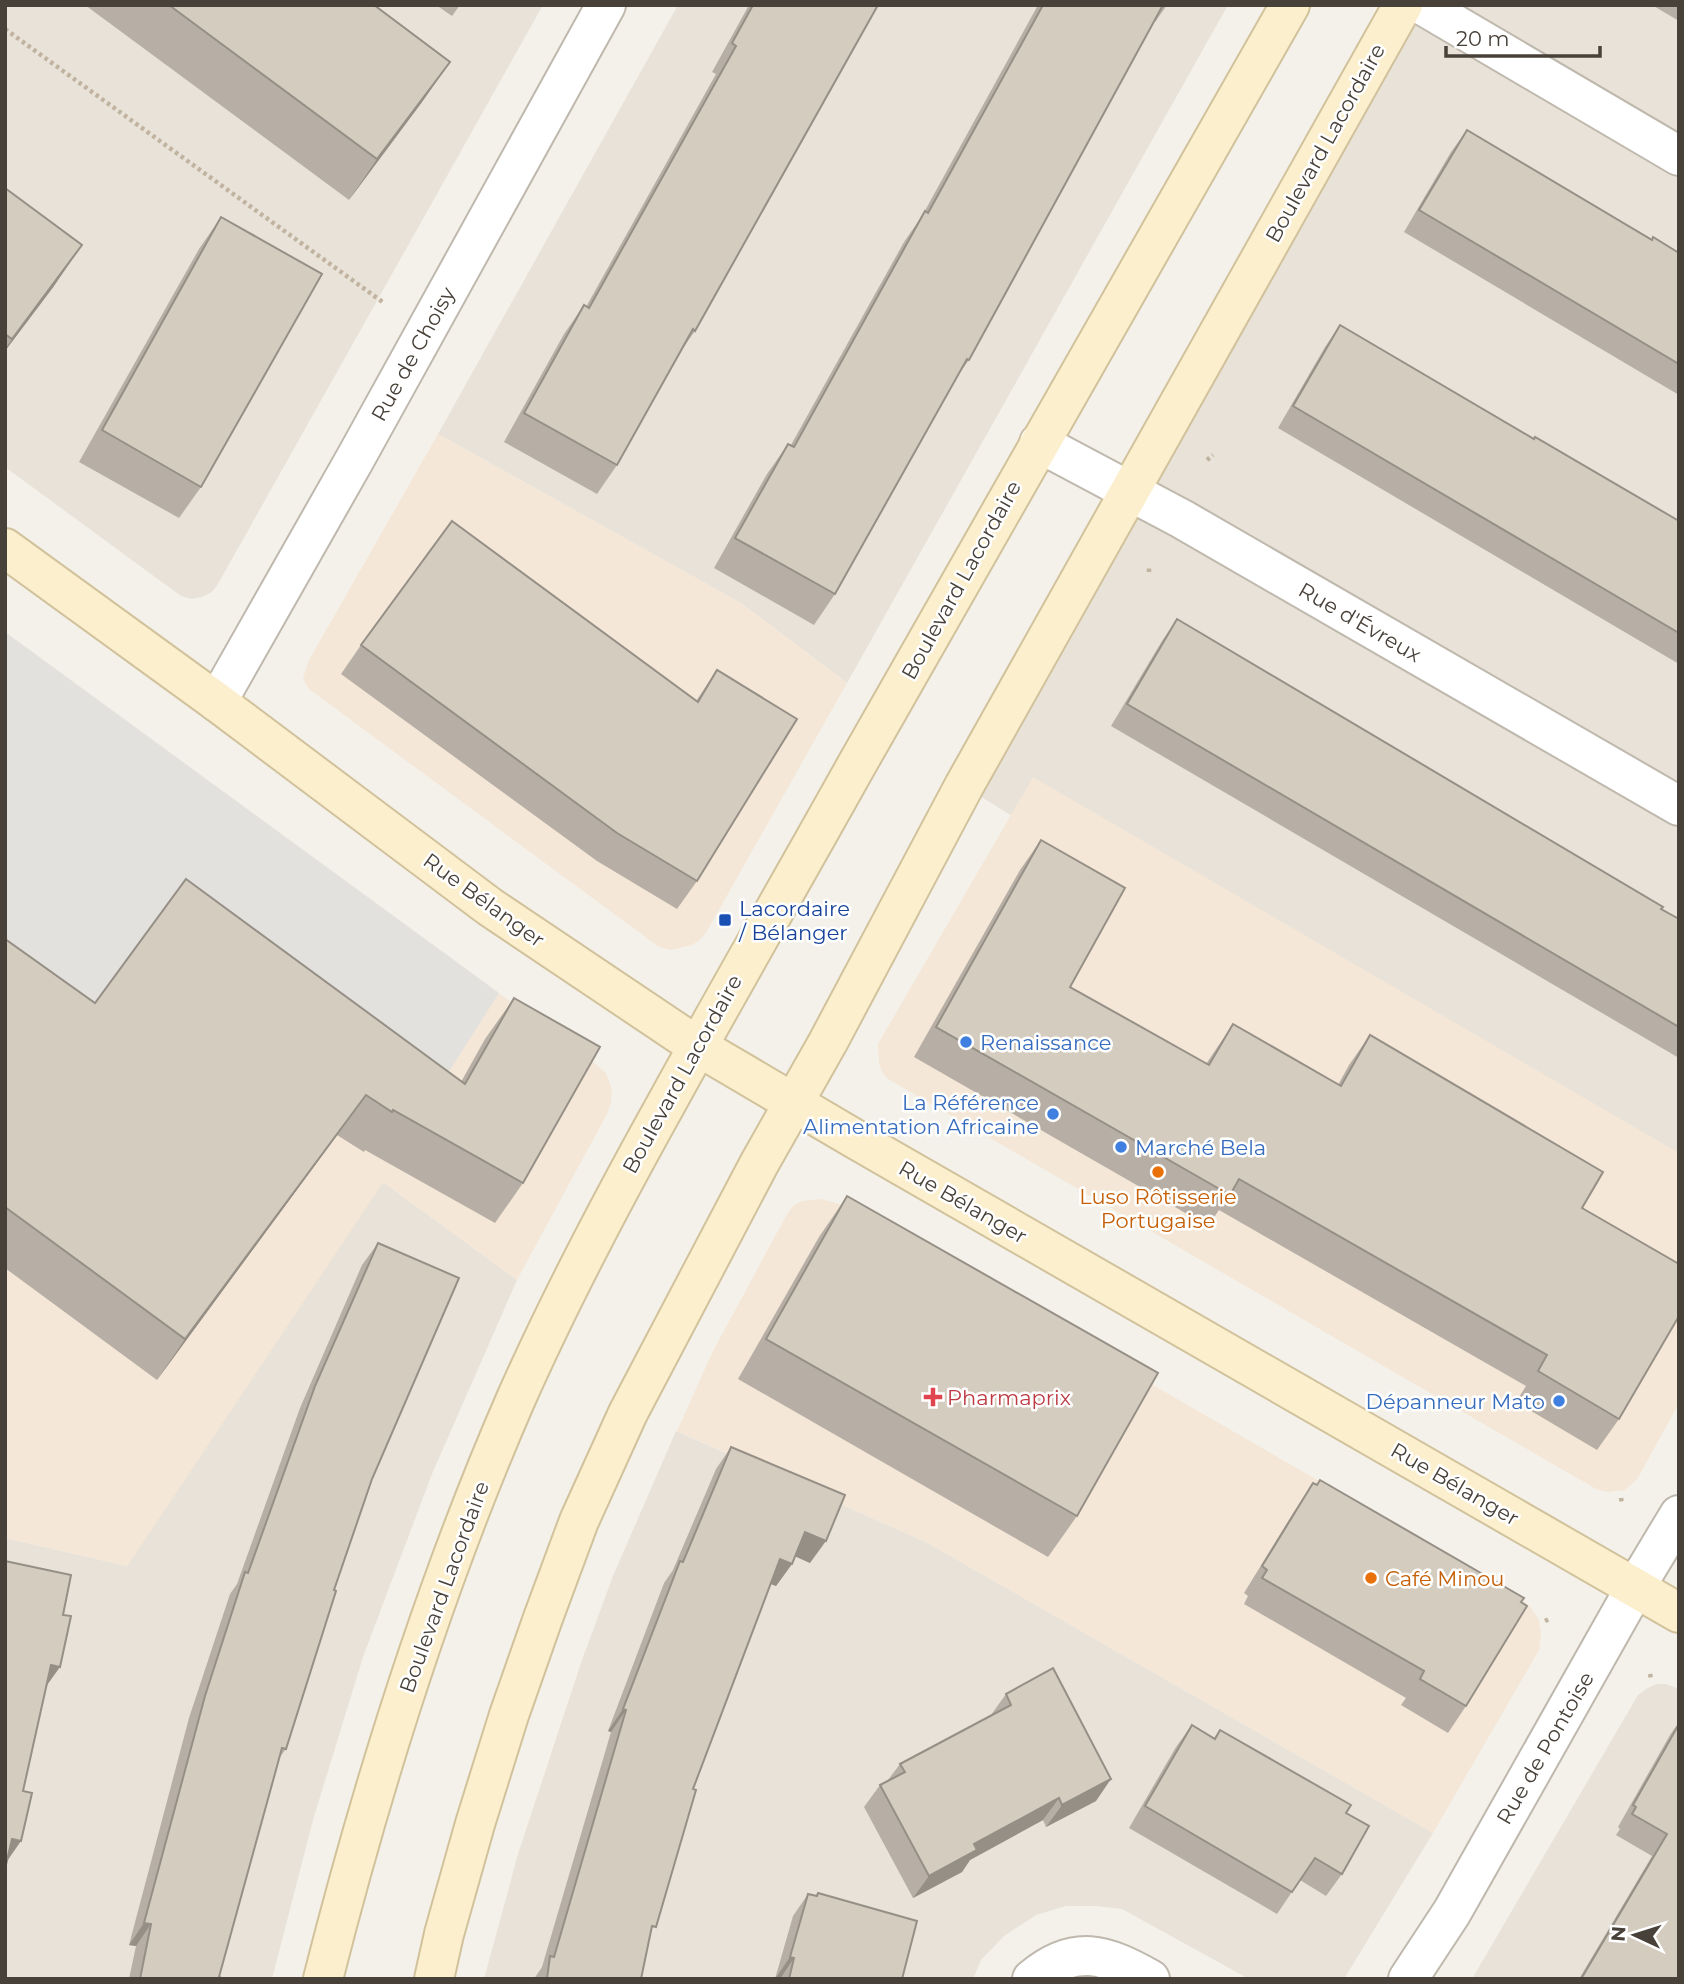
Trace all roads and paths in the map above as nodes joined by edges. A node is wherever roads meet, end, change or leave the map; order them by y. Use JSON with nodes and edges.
{"nodes":[{"id":1,"x":606,"y":5,"type":"edge"},
{"id":2,"x":1290,"y":5,"type":"edge"},
{"id":3,"x":1403,"y":5,"type":"edge"},
{"id":4,"x":1422,"y":5,"type":"edge"},
{"id":5,"x":5,"y":29,"type":"edge"},
{"id":6,"x":1679,"y":156,"type":"edge"},
{"id":7,"x":384,"y":303,"type":"dead end"},
{"id":8,"x":1039,"y":443,"type":"junction"},
{"id":9,"x":1213,"y":455,"type":"dead end"},
{"id":10,"x":1207,"y":460,"type":"dead end"},
{"id":11,"x":1130,"y":491,"type":"junction"},
{"id":12,"x":5,"y":548,"type":"edge"},
{"id":13,"x":217,"y":702,"type":"junction"},
{"id":14,"x":1679,"y":806,"type":"edge"},
{"id":15,"x":697,"y":1046,"type":"junction"},
{"id":16,"x":794,"y":1102,"type":"junction"},
{"id":17,"x":1679,"y":1515,"type":"edge"},
{"id":18,"x":1635,"y":1588,"type":"junction"},
{"id":19,"x":1679,"y":1613,"type":"edge"},
{"id":20,"x":1551,"y":1618,"type":"dead end"},
{"id":21,"x":1545,"y":1620,"type":"dead end"},
{"id":22,"x":323,"y":1979,"type":"edge"},
{"id":23,"x":434,"y":1979,"type":"edge"},
{"id":24,"x":1032,"y":1979,"type":"edge"},
{"id":25,"x":1150,"y":1979,"type":"edge"},
{"id":26,"x":1408,"y":1979,"type":"edge"}],
"edges":[{"from":1,"to":13,"type":"street","name":"Rue de Choisy"},
{"from":2,"to":8,"type":"main road","name":"Boulevard Lacordaire"},
{"from":3,"to":11,"type":"main road","name":"Boulevard Lacordaire"},
{"from":4,"to":6,"type":"street"},
{"from":5,"to":7,"type":"path"},
{"from":8,"to":11,"type":"street","name":"Rue d'Évreux"},
{"from":8,"to":15,"type":"main road","name":"Boulevard Lacordaire"},
{"from":9,"to":10,"type":"path"},
{"from":11,"to":14,"type":"street","name":"Rue d'Évreux"},
{"from":11,"to":16,"type":"main road","name":"Boulevard Lacordaire"},
{"from":12,"to":13,"type":"main road","name":"Rue Bélanger"},
{"from":13,"to":15,"type":"main road","name":"Rue Bélanger"},
{"from":15,"to":16,"type":"main road","name":"Rue Bélanger"},
{"from":15,"to":22,"type":"main road","name":"Boulevard Lacordaire"},
{"from":16,"to":18,"type":"main road","name":"Rue Bélanger"},
{"from":16,"to":23,"type":"main road","name":"Boulevard Lacordaire"},
{"from":17,"to":18,"type":"street","name":"Rue de Pontoise"},
{"from":18,"to":19,"type":"main road","name":"Rue Bélanger"},
{"from":18,"to":26,"type":"street","name":"Rue de Pontoise"},
{"from":20,"to":21,"type":"path"},
{"from":24,"to":25,"type":"street"}]}
